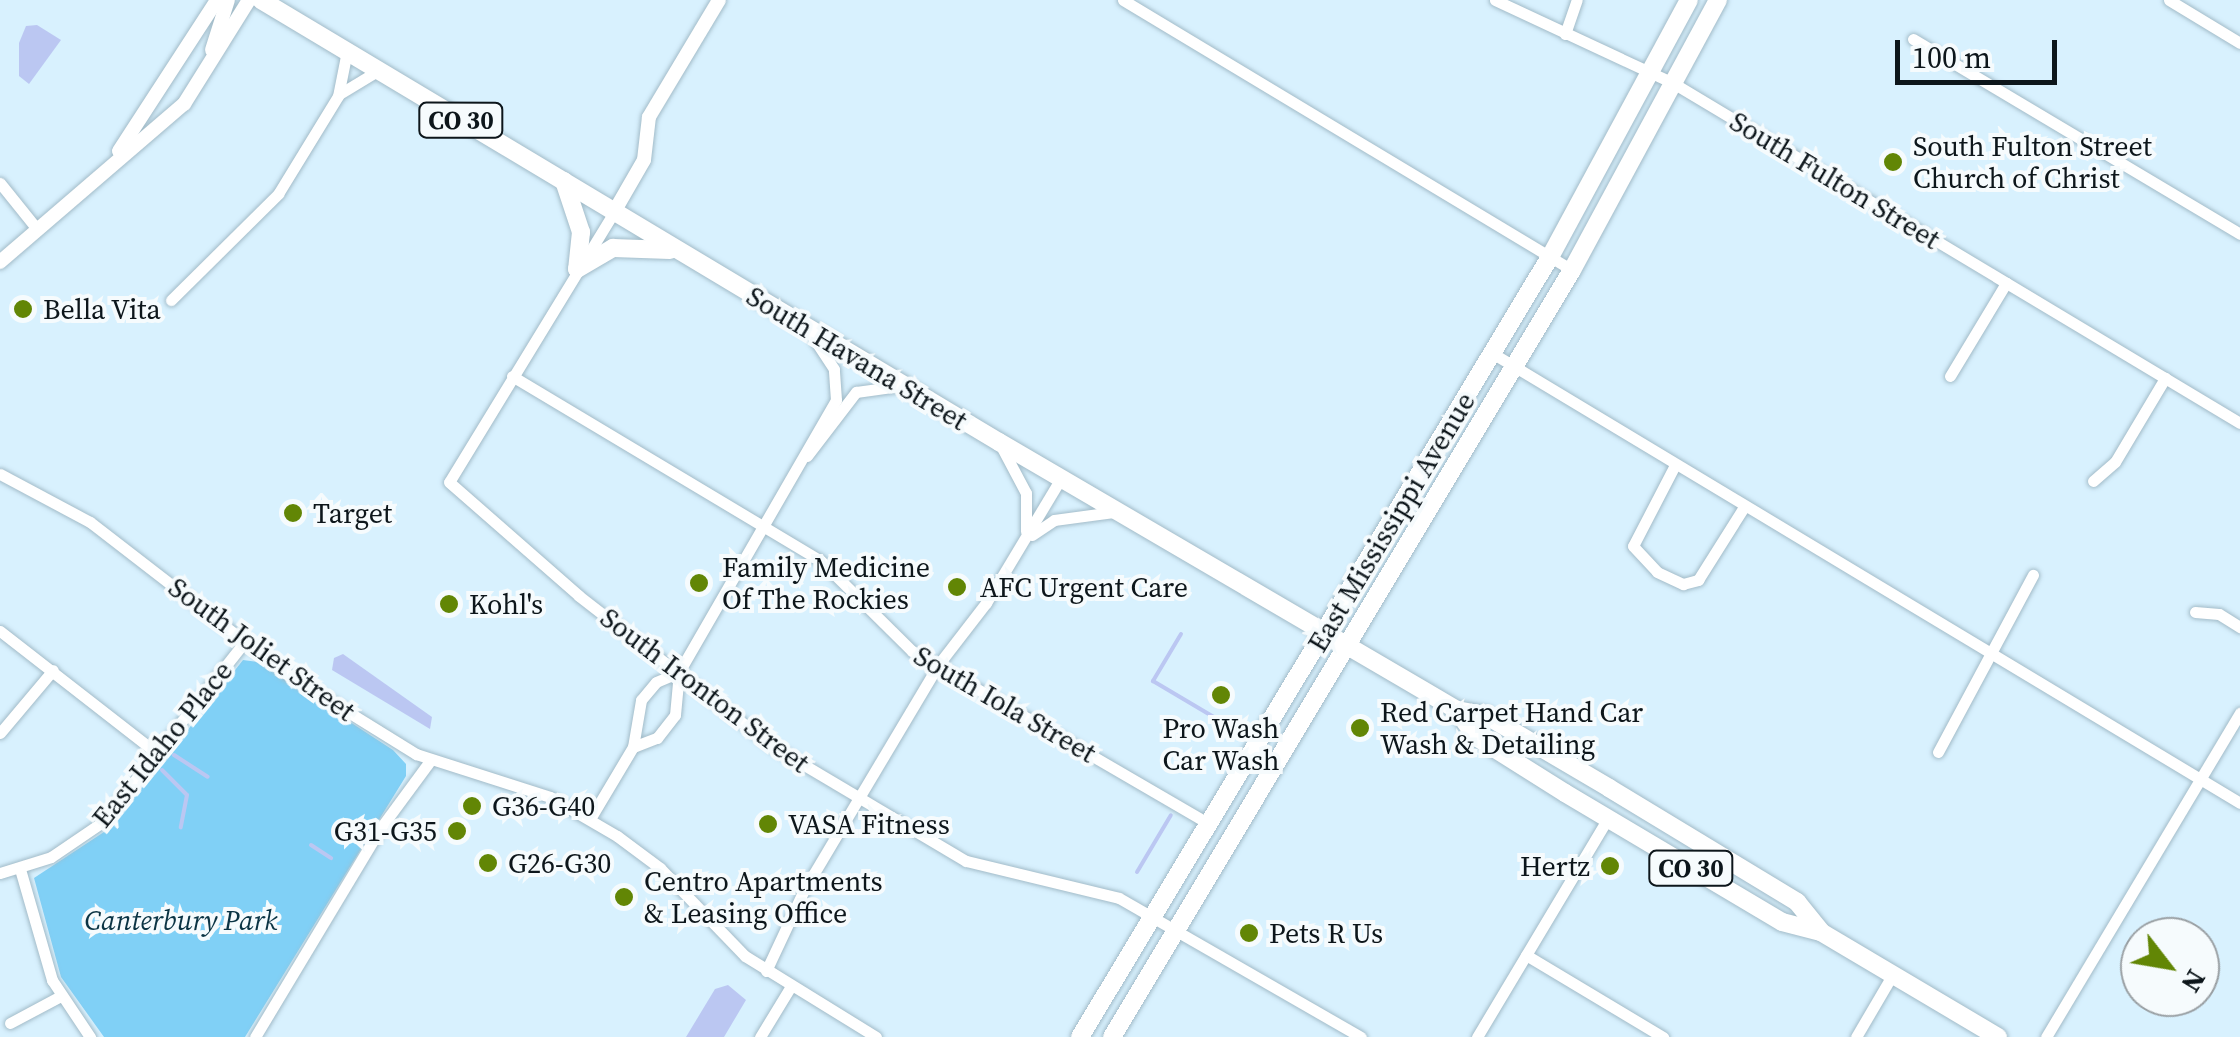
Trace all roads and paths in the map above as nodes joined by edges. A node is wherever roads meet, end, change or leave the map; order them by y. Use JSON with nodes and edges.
{"nodes":[{"id":1,"x":217,"y":0,"type":"edge"},
{"id":2,"x":228,"y":0,"type":"edge"},
{"id":3,"x":250,"y":0,"type":"edge"},
{"id":4,"x":261,"y":0,"type":"edge"},
{"id":5,"x":719,"y":0,"type":"edge"},
{"id":6,"x":1123,"y":0,"type":"edge"},
{"id":7,"x":1495,"y":0,"type":"edge"},
{"id":8,"x":1577,"y":0,"type":"edge"},
{"id":9,"x":1689,"y":0,"type":"edge"},
{"id":10,"x":1718,"y":0,"type":"edge"},
{"id":11,"x":2168,"y":0,"type":"edge"},
{"id":12,"x":1565,"y":34,"type":"junction"},
{"id":13,"x":1913,"y":38,"type":"dead end"},
{"id":14,"x":2240,"y":43,"type":"edge"},
{"id":15,"x":347,"y":51,"type":"junction"},
{"id":16,"x":379,"y":70,"type":"junction"},
{"id":17,"x":1651,"y":71,"type":"junction"},
{"id":18,"x":1673,"y":83,"type":"junction"},
{"id":19,"x":338,"y":96,"type":"junction"},
{"id":20,"x":184,"y":104,"type":"junction"},
{"id":21,"x":106,"y":167,"type":"junction"},
{"id":22,"x":564,"y":181,"type":"junction"},
{"id":23,"x":0,"y":183,"type":"edge"},
{"id":24,"x":614,"y":212,"type":"junction"},
{"id":25,"x":37,"y":228,"type":"junction"},
{"id":26,"x":2240,"y":234,"type":"edge"},
{"id":27,"x":680,"y":251,"type":"junction"},
{"id":28,"x":1550,"y":256,"type":"junction"},
{"id":29,"x":0,"y":262,"type":"edge"},
{"id":30,"x":577,"y":269,"type":"junction"},
{"id":31,"x":1572,"y":270,"type":"junction"},
{"id":32,"x":2006,"y":283,"type":"junction"},
{"id":33,"x":171,"y":300,"type":"dead end"},
{"id":34,"x":806,"y":328,"type":"junction"},
{"id":35,"x":1492,"y":353,"type":"junction"},
{"id":36,"x":1514,"y":366,"type":"junction"},
{"id":37,"x":512,"y":376,"type":"junction"},
{"id":38,"x":1950,"y":376,"type":"dead end"},
{"id":39,"x":2165,"y":378,"type":"junction"},
{"id":40,"x":906,"y":387,"type":"junction"},
{"id":41,"x":2240,"y":423,"type":"edge"},
{"id":42,"x":999,"y":442,"type":"junction"},
{"id":43,"x":807,"y":456,"type":"junction"},
{"id":44,"x":1675,"y":464,"type":"junction"},
{"id":45,"x":0,"y":474,"type":"edge"},
{"id":46,"x":1061,"y":478,"type":"junction"},
{"id":47,"x":2093,"y":481,"type":"dead end"},
{"id":48,"x":1744,"y":507,"type":"junction"},
{"id":49,"x":1120,"y":511,"type":"junction"},
{"id":50,"x":765,"y":528,"type":"junction"},
{"id":51,"x":1022,"y":544,"type":"junction"},
{"id":52,"x":2033,"y":575,"type":"dead end"},
{"id":53,"x":2195,"y":612,"type":"dead end"},
{"id":54,"x":2240,"y":628,"type":"edge"},
{"id":55,"x":1326,"y":629,"type":"junction"},
{"id":56,"x":0,"y":631,"type":"edge"},
{"id":57,"x":245,"y":641,"type":"junction"},
{"id":58,"x":1348,"y":642,"type":"junction"},
{"id":59,"x":1992,"y":656,"type":"junction"},
{"id":60,"x":938,"y":666,"type":"junction"},
{"id":61,"x":53,"y":670,"type":"junction"},
{"id":62,"x":679,"y":672,"type":"junction"},
{"id":63,"x":1457,"y":710,"type":"junction"},
{"id":64,"x":2240,"y":713,"type":"edge"},
{"id":65,"x":0,"y":734,"type":"edge"},
{"id":66,"x":633,"y":747,"type":"junction"},
{"id":67,"x":1938,"y":752,"type":"dead end"},
{"id":68,"x":158,"y":754,"type":"junction"},
{"id":69,"x":430,"y":761,"type":"junction"},
{"id":70,"x":2200,"y":780,"type":"junction"},
{"id":71,"x":1609,"y":788,"type":"junction"},
{"id":72,"x":1566,"y":793,"type":"junction"},
{"id":73,"x":860,"y":799,"type":"junction"},
{"id":74,"x":2240,"y":803,"type":"edge"},
{"id":75,"x":1645,"y":810,"type":"junction"},
{"id":76,"x":1608,"y":818,"type":"junction"},
{"id":77,"x":590,"y":819,"type":"junction"},
{"id":78,"x":1208,"y":824,"type":"junction"},
{"id":79,"x":20,"y":868,"type":"junction"},
{"id":80,"x":1748,"y":872,"type":"junction"},
{"id":81,"x":0,"y":873,"type":"edge"},
{"id":82,"x":1710,"y":880,"type":"junction"},
{"id":83,"x":1153,"y":915,"type":"junction"},
{"id":84,"x":1177,"y":926,"type":"junction"},
{"id":85,"x":1821,"y":932,"type":"junction"},
{"id":86,"x":1526,"y":955,"type":"junction"},
{"id":87,"x":766,"y":971,"type":"junction"},
{"id":88,"x":1893,"y":974,"type":"junction"},
{"id":89,"x":791,"y":986,"type":"junction"},
{"id":90,"x":60,"y":996,"type":"junction"},
{"id":91,"x":10,"y":1024,"type":"dead end"},
{"id":92,"x":90,"y":1037,"type":"edge"},
{"id":93,"x":256,"y":1037,"type":"edge"},
{"id":94,"x":760,"y":1037,"type":"edge"},
{"id":95,"x":876,"y":1037,"type":"edge"},
{"id":96,"x":1080,"y":1037,"type":"edge"},
{"id":97,"x":1112,"y":1037,"type":"edge"},
{"id":98,"x":1361,"y":1037,"type":"edge"},
{"id":99,"x":1476,"y":1037,"type":"edge"},
{"id":100,"x":1664,"y":1037,"type":"edge"},
{"id":101,"x":1856,"y":1037,"type":"edge"},
{"id":102,"x":1998,"y":1037,"type":"edge"},
{"id":103,"x":2046,"y":1037,"type":"edge"}],
"edges":[{"from":1,"to":21,"type":"street"},
{"from":2,"to":20,"type":"street"},
{"from":3,"to":20,"type":"street"},
{"from":4,"to":15,"type":"main road","name":"South Havana Street","number":"CO 30"},
{"from":5,"to":24,"type":"street"},
{"from":6,"to":28,"type":"street"},
{"from":7,"to":12,"type":"street","name":"South Fulton Street"},
{"from":8,"to":12,"type":"street"},
{"from":9,"to":17,"type":"main road","name":"East Mississippi Avenue"},
{"from":10,"to":18,"type":"main road","name":"East Mississippi Avenue"},
{"from":11,"to":14,"type":"street"},
{"from":12,"to":17,"type":"street","name":"South Fulton Street"},
{"from":13,"to":26,"type":"street"},
{"from":15,"to":16,"type":"main road","name":"South Havana Street","number":"CO 30"},
{"from":15,"to":19,"type":"street"},
{"from":16,"to":19,"type":"street"},
{"from":16,"to":22,"type":"main road","name":"South Havana Street","number":"CO 30"},
{"from":17,"to":18,"type":"street","name":"South Fulton Street"},
{"from":17,"to":28,"type":"main road","name":"East Mississippi Avenue"},
{"from":18,"to":31,"type":"main road","name":"East Mississippi Avenue"},
{"from":18,"to":32,"type":"street","name":"South Fulton Street"},
{"from":19,"to":33,"type":"street"},
{"from":20,"to":21,"type":"street"},
{"from":21,"to":25,"type":"street"},
{"from":22,"to":24,"type":"main road","name":"South Havana Street","number":"CO 30"},
{"from":22,"to":30,"type":"main road"},
{"from":23,"to":25,"type":"street"},
{"from":24,"to":27,"type":"main road","name":"South Havana Street","number":"CO 30"},
{"from":24,"to":30,"type":"street"},
{"from":25,"to":29,"type":"street"},
{"from":27,"to":30,"type":"main road"},
{"from":27,"to":34,"type":"main road","name":"South Havana Street","number":"CO 30"},
{"from":28,"to":31,"type":"street"},
{"from":28,"to":35,"type":"main road","name":"East Mississippi Avenue"},
{"from":30,"to":37,"type":"street"},
{"from":31,"to":36,"type":"main road","name":"East Mississippi Avenue"},
{"from":32,"to":38,"type":"street"},
{"from":32,"to":39,"type":"street","name":"South Fulton Street"},
{"from":34,"to":40,"type":"main road","name":"South Havana Street","number":"CO 30"},
{"from":34,"to":43,"type":"street"},
{"from":35,"to":36,"type":"street"},
{"from":35,"to":55,"type":"main road","name":"East Mississippi Avenue"},
{"from":36,"to":44,"type":"street"},
{"from":36,"to":58,"type":"main road","name":"East Mississippi Avenue"},
{"from":37,"to":50,"type":"street","name":"South Iola Street"},
{"from":37,"to":62,"type":"street","name":"South Ironton Street"},
{"from":39,"to":41,"type":"street","name":"South Fulton Street"},
{"from":39,"to":47,"type":"street"},
{"from":40,"to":42,"type":"main road","name":"South Havana Street","number":"CO 30"},
{"from":40,"to":43,"type":"street"},
{"from":42,"to":46,"type":"main road","name":"South Havana Street","number":"CO 30"},
{"from":42,"to":51,"type":"street"},
{"from":43,"to":50,"type":"street"},
{"from":44,"to":48,"type":"street"},
{"from":44,"to":48,"type":"street"},
{"from":45,"to":57,"type":"street","name":"South Joliet Street"},
{"from":46,"to":49,"type":"main road","name":"South Havana Street","number":"CO 30"},
{"from":46,"to":51,"type":"street"},
{"from":48,"to":59,"type":"street"},
{"from":49,"to":51,"type":"street"},
{"from":49,"to":55,"type":"main road","name":"South Havana Street","number":"CO 30"},
{"from":50,"to":60,"type":"street","name":"South Iola Street"},
{"from":50,"to":62,"type":"street"},
{"from":51,"to":60,"type":"street"},
{"from":52,"to":59,"type":"street"},
{"from":53,"to":54,"type":"street"},
{"from":55,"to":58,"type":"main road","name":"South Havana Street","number":"CO 30"},
{"from":55,"to":78,"type":"main road","name":"East Mississippi Avenue"},
{"from":56,"to":61,"type":"street"},
{"from":57,"to":68,"type":"street","name":"East Idaho Place"},
{"from":57,"to":69,"type":"street","name":"South Joliet Street"},
{"from":58,"to":63,"type":"main road","name":"South Havana Street","number":"CO 30"},
{"from":58,"to":84,"type":"main road","name":"East Mississippi Avenue"},
{"from":59,"to":67,"type":"street"},
{"from":59,"to":70,"type":"street"},
{"from":60,"to":73,"type":"street"},
{"from":60,"to":78,"type":"street","name":"South Iola Street"},
{"from":61,"to":65,"type":"street"},
{"from":61,"to":68,"type":"street"},
{"from":62,"to":66,"type":"street"},
{"from":62,"to":66,"type":"street"},
{"from":62,"to":73,"type":"street","name":"South Ironton Street"},
{"from":63,"to":71,"type":"main road","name":"South Havana Street","number":"CO 30"},
{"from":63,"to":72,"type":"main road","name":"South Havana Street","number":"CO 30"},
{"from":64,"to":70,"type":"street"},
{"from":66,"to":77,"type":"street"},
{"from":68,"to":79,"type":"street","name":"East Idaho Place"},
{"from":69,"to":77,"type":"street","name":"South Joliet Street"},
{"from":69,"to":93,"type":"street"},
{"from":70,"to":74,"type":"street"},
{"from":70,"to":103,"type":"street"},
{"from":71,"to":72,"type":"main road"},
{"from":71,"to":75,"type":"main road","name":"South Havana Street","number":"CO 30"},
{"from":72,"to":76,"type":"main road","name":"South Havana Street","number":"CO 30"},
{"from":73,"to":83,"type":"street","name":"South Ironton Street"},
{"from":73,"to":87,"type":"street"},
{"from":75,"to":76,"type":"main road"},
{"from":75,"to":80,"type":"main road","name":"South Havana Street","number":"CO 30"},
{"from":76,"to":82,"type":"main road","name":"South Havana Street","number":"CO 30"},
{"from":76,"to":86,"type":"street"},
{"from":77,"to":87,"type":"street","name":"South Joliet Street"},
{"from":78,"to":83,"type":"main road","name":"East Mississippi Avenue"},
{"from":79,"to":81,"type":"street","name":"East Idaho Place"},
{"from":79,"to":90,"type":"street"},
{"from":80,"to":82,"type":"main road"},
{"from":80,"to":85,"type":"main road","name":"South Havana Street","number":"CO 30"},
{"from":82,"to":85,"type":"main road","name":"South Havana Street","number":"CO 30"},
{"from":83,"to":84,"type":"street","name":"South Ironton Street"},
{"from":83,"to":96,"type":"main road","name":"East Mississippi Avenue"},
{"from":84,"to":97,"type":"main road","name":"East Mississippi Avenue"},
{"from":84,"to":98,"type":"street","name":"South Ironton Street"},
{"from":85,"to":88,"type":"main road","name":"South Havana Street","number":"CO 30"},
{"from":86,"to":99,"type":"street"},
{"from":86,"to":100,"type":"street"},
{"from":87,"to":89,"type":"street","name":"South Joliet Street"},
{"from":88,"to":101,"type":"street"},
{"from":88,"to":102,"type":"main road","name":"South Havana Street","number":"CO 30"},
{"from":89,"to":94,"type":"street"},
{"from":89,"to":95,"type":"street","name":"South Joliet Street"},
{"from":90,"to":91,"type":"street"},
{"from":90,"to":92,"type":"street"}]}
